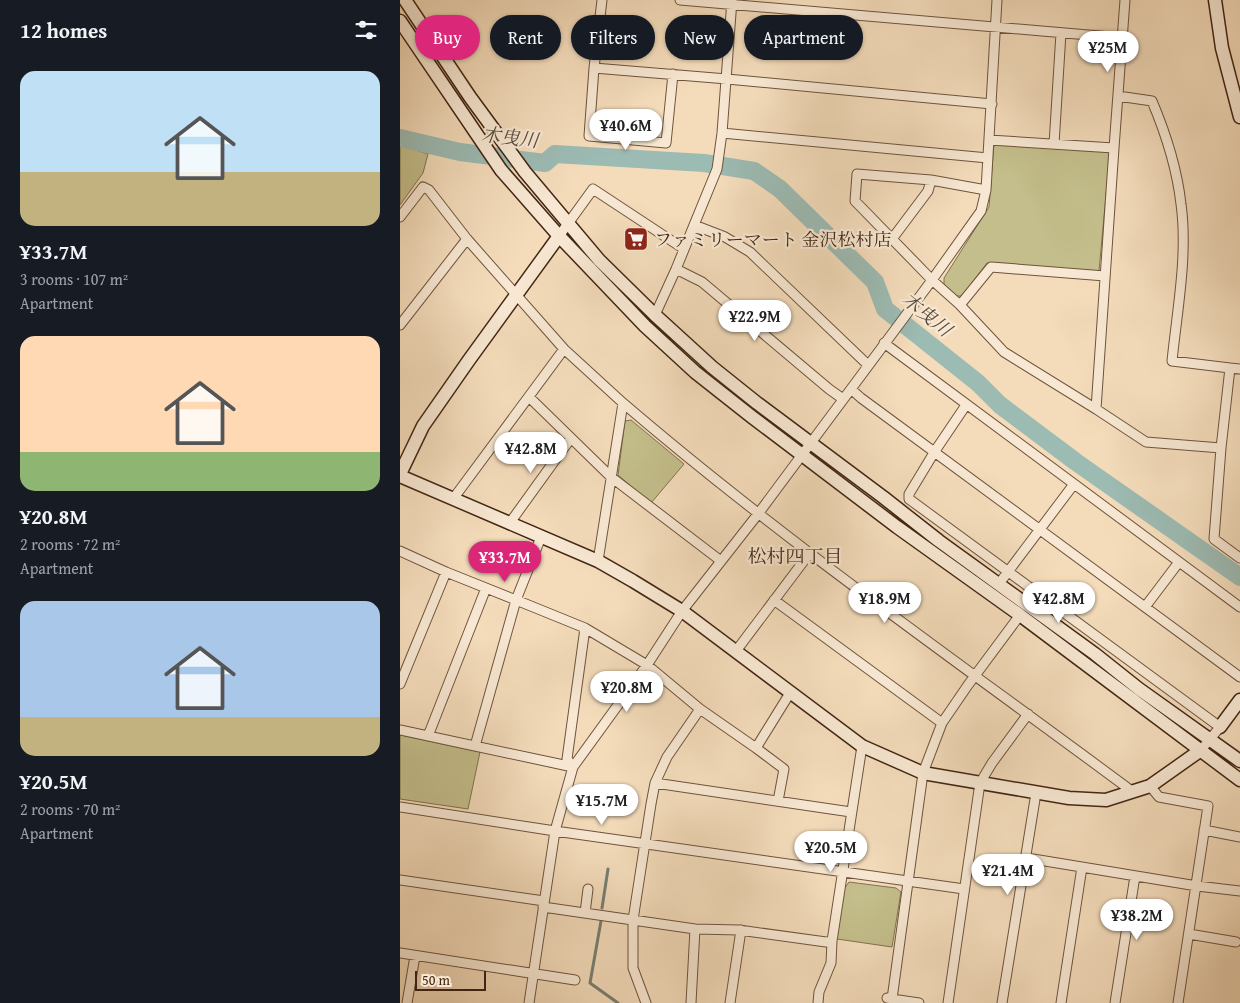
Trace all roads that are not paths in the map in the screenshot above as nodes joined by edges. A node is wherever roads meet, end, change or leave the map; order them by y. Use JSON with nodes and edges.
{"nodes":[{"id":1,"x":405,"y":0,"type":"edge"},
{"id":2,"x":602,"y":0,"type":"edge"},
{"id":3,"x":680,"y":0,"type":"edge"},
{"id":4,"x":997,"y":0,"type":"edge"},
{"id":5,"x":1125,"y":0,"type":"edge"},
{"id":6,"x":1215,"y":0,"type":"edge"},
{"id":7,"x":732,"y":2,"type":"edge"},
{"id":8,"x":400,"y":21,"type":"edge"},
{"id":9,"x":996,"y":28,"type":"junction"},
{"id":10,"x":1061,"y":33,"type":"junction"},
{"id":11,"x":1123,"y":38,"type":"junction"},
{"id":12,"x":594,"y":68,"type":"junction"},
{"id":13,"x":674,"y":74,"type":"junction"},
{"id":14,"x":726,"y":78,"type":"junction"},
{"id":15,"x":1118,"y":96,"type":"junction"},
{"id":16,"x":992,"y":104,"type":"junction"},
{"id":17,"x":1240,"y":117,"type":"edge"},
{"id":18,"x":722,"y":134,"type":"junction"},
{"id":19,"x":990,"y":140,"type":"junction"},
{"id":20,"x":1054,"y":144,"type":"junction"},
{"id":21,"x":1114,"y":148,"type":"junction"},
{"id":22,"x":988,"y":158,"type":"junction"},
{"id":23,"x":931,"y":180,"type":"junction"},
{"id":24,"x":986,"y":190,"type":"junction"},
{"id":25,"x":400,"y":218,"type":"edge"},
{"id":26,"x":568,"y":225,"type":"junction"},
{"id":27,"x":694,"y":225,"type":"junction"},
{"id":28,"x":559,"y":236,"type":"junction"},
{"id":29,"x":467,"y":239,"type":"junction"},
{"id":30,"x":892,"y":239,"type":"junction"},
{"id":31,"x":684,"y":249,"type":"junction"},
{"id":32,"x":676,"y":269,"type":"junction"},
{"id":33,"x":1104,"y":276,"type":"junction"},
{"id":34,"x":932,"y":280,"type":"junction"},
{"id":35,"x":516,"y":296,"type":"junction"},
{"id":36,"x":960,"y":305,"type":"junction"},
{"id":37,"x":654,"y":315,"type":"junction"},
{"id":38,"x":400,"y":325,"type":"edge"},
{"id":39,"x":884,"y":343,"type":"junction"},
{"id":40,"x":564,"y":349,"type":"junction"},
{"id":41,"x":868,"y":365,"type":"junction"},
{"id":42,"x":1230,"y":368,"type":"junction"},
{"id":43,"x":1240,"y":369,"type":"edge"},
{"id":44,"x":851,"y":388,"type":"junction"},
{"id":45,"x":529,"y":397,"type":"junction"},
{"id":46,"x":843,"y":399,"type":"junction"},
{"id":47,"x":623,"y":403,"type":"junction"},
{"id":48,"x":966,"y":405,"type":"junction"},
{"id":49,"x":1096,"y":409,"type":"junction"},
{"id":50,"x":571,"y":438,"type":"junction"},
{"id":51,"x":811,"y":443,"type":"junction"},
{"id":52,"x":1221,"y":448,"type":"junction"},
{"id":53,"x":935,"y":451,"type":"junction"},
{"id":54,"x":801,"y":455,"type":"junction"},
{"id":55,"x":400,"y":475,"type":"edge"},
{"id":56,"x":611,"y":477,"type":"junction"},
{"id":57,"x":1074,"y":484,"type":"junction"},
{"id":58,"x":909,"y":494,"type":"junction"},
{"id":59,"x":453,"y":499,"type":"junction"},
{"id":60,"x":898,"y":509,"type":"junction"},
{"id":61,"x":758,"y":514,"type":"junction"},
{"id":62,"x":509,"y":524,"type":"junction"},
{"id":63,"x":1041,"y":530,"type":"junction"},
{"id":64,"x":541,"y":538,"type":"junction"},
{"id":65,"x":400,"y":551,"type":"edge"},
{"id":66,"x":808,"y":554,"type":"junction"},
{"id":67,"x":1240,"y":558,"type":"edge"},
{"id":68,"x":598,"y":561,"type":"junction"},
{"id":69,"x":721,"y":561,"type":"junction"},
{"id":70,"x":1179,"y":562,"type":"junction"},
{"id":71,"x":446,"y":572,"type":"junction"},
{"id":72,"x":1008,"y":572,"type":"junction"},
{"id":73,"x":998,"y":585,"type":"junction"},
{"id":74,"x":486,"y":588,"type":"junction"},
{"id":75,"x":516,"y":600,"type":"junction"},
{"id":76,"x":774,"y":600,"type":"junction"},
{"id":77,"x":1145,"y":607,"type":"junction"},
{"id":78,"x":1240,"y":607,"type":"edge"},
{"id":79,"x":682,"y":612,"type":"junction"},
{"id":80,"x":1020,"y":615,"type":"junction"},
{"id":81,"x":585,"y":628,"type":"junction"},
{"id":82,"x":736,"y":651,"type":"junction"},
{"id":83,"x":647,"y":665,"type":"junction"},
{"id":84,"x":976,"y":675,"type":"junction"},
{"id":85,"x":1240,"y":677,"type":"edge"},
{"id":86,"x":400,"y":684,"type":"edge"},
{"id":87,"x":790,"y":693,"type":"junction"},
{"id":88,"x":1240,"y":700,"type":"edge"},
{"id":89,"x":700,"y":709,"type":"junction"},
{"id":90,"x":1028,"y":714,"type":"junction"},
{"id":91,"x":942,"y":723,"type":"junction"},
{"id":92,"x":1220,"y":727,"type":"junction"},
{"id":93,"x":400,"y":730,"type":"edge"},
{"id":94,"x":428,"y":736,"type":"junction"},
{"id":95,"x":1211,"y":740,"type":"junction"},
{"id":96,"x":475,"y":746,"type":"junction"},
{"id":97,"x":862,"y":746,"type":"junction"},
{"id":98,"x":756,"y":748,"type":"junction"},
{"id":99,"x":1201,"y":750,"type":"junction"},
{"id":100,"x":1240,"y":761,"type":"edge"},
{"id":101,"x":573,"y":767,"type":"junction"},
{"id":102,"x":922,"y":773,"type":"junction"},
{"id":103,"x":1240,"y":780,"type":"edge"},
{"id":104,"x":980,"y":783,"type":"junction"},
{"id":105,"x":655,"y":784,"type":"junction"},
{"id":106,"x":1150,"y":786,"type":"junction"},
{"id":107,"x":1133,"y":792,"type":"junction"},
{"id":108,"x":1036,"y":793,"type":"junction"},
{"id":109,"x":778,"y":801,"type":"junction"},
{"id":110,"x":400,"y":807,"type":"edge"},
{"id":111,"x":851,"y":812,"type":"junction"},
{"id":112,"x":1204,"y":830,"type":"junction"},
{"id":113,"x":555,"y":831,"type":"junction"},
{"id":114,"x":1240,"y":837,"type":"edge"},
{"id":115,"x":646,"y":845,"type":"junction"},
{"id":116,"x":1027,"y":858,"type":"junction"},
{"id":117,"x":1082,"y":867,"type":"junction"},
{"id":118,"x":843,"y":872,"type":"junction"},
{"id":119,"x":1135,"y":876,"type":"junction"},
{"id":120,"x":400,"y":880,"type":"edge"},
{"id":121,"x":907,"y":881,"type":"junction"},
{"id":122,"x":1196,"y":886,"type":"junction"},
{"id":123,"x":588,"y":889,"type":"dead end"},
{"id":124,"x":964,"y":889,"type":"junction"},
{"id":125,"x":1240,"y":891,"type":"edge"},
{"id":126,"x":544,"y":904,"type":"junction"},
{"id":127,"x":585,"y":913,"type":"junction"},
{"id":128,"x":633,"y":920,"type":"junction"},
{"id":129,"x":695,"y":929,"type":"junction"},
{"id":130,"x":741,"y":930,"type":"junction"},
{"id":131,"x":1189,"y":934,"type":"junction"},
{"id":132,"x":832,"y":941,"type":"junction"},
{"id":133,"x":1236,"y":942,"type":"dead end"},
{"id":134,"x":400,"y":953,"type":"edge"},
{"id":135,"x":414,"y":956,"type":"junction"},
{"id":136,"x":533,"y":974,"type":"junction"},
{"id":137,"x":575,"y":980,"type":"dead end"},
{"id":138,"x":407,"y":1003,"type":"edge"},
{"id":139,"x":529,"y":1003,"type":"edge"},
{"id":140,"x":646,"y":1003,"type":"edge"},
{"id":141,"x":691,"y":1003,"type":"edge"},
{"id":142,"x":730,"y":1003,"type":"edge"},
{"id":143,"x":818,"y":1003,"type":"edge"},
{"id":144,"x":919,"y":1003,"type":"edge"},
{"id":145,"x":948,"y":1003,"type":"edge"},
{"id":146,"x":1002,"y":1003,"type":"edge"},
{"id":147,"x":1061,"y":1003,"type":"edge"},
{"id":148,"x":1115,"y":1003,"type":"edge"},
{"id":149,"x":1178,"y":1003,"type":"edge"}],
"edges":[{"from":1,"to":26,"type":"street"},
{"from":2,"to":12,"type":"street"},
{"from":3,"to":7,"type":"street"},
{"from":4,"to":9,"type":"street"},
{"from":5,"to":11,"type":"street"},
{"from":6,"to":17,"type":"street"},
{"from":7,"to":9,"type":"street"},
{"from":7,"to":14,"type":"street"},
{"from":8,"to":28,"type":"street"},
{"from":9,"to":10,"type":"street"},
{"from":9,"to":16,"type":"street"},
{"from":10,"to":11,"type":"street"},
{"from":10,"to":20,"type":"street"},
{"from":11,"to":15,"type":"street"},
{"from":12,"to":13,"type":"street"},
{"from":12,"to":13,"type":"street"},
{"from":13,"to":14,"type":"street"},
{"from":14,"to":16,"type":"street"},
{"from":14,"to":18,"type":"street"},
{"from":15,"to":21,"type":"street"},
{"from":15,"to":42,"type":"street"},
{"from":16,"to":19,"type":"street"},
{"from":18,"to":22,"type":"street"},
{"from":18,"to":27,"type":"street"},
{"from":19,"to":20,"type":"street"},
{"from":19,"to":22,"type":"street"},
{"from":20,"to":21,"type":"street"},
{"from":21,"to":33,"type":"street"},
{"from":22,"to":24,"type":"street"},
{"from":23,"to":24,"type":"street"},
{"from":23,"to":30,"type":"street"},
{"from":23,"to":30,"type":"street"},
{"from":24,"to":34,"type":"street"},
{"from":25,"to":29,"type":"street"},
{"from":26,"to":28,"type":"street"},
{"from":26,"to":31,"type":"street"},
{"from":26,"to":37,"type":"street"},
{"from":27,"to":31,"type":"street"},
{"from":27,"to":41,"type":"street"},
{"from":28,"to":35,"type":"street"},
{"from":28,"to":54,"type":"street"},
{"from":29,"to":35,"type":"street"},
{"from":29,"to":38,"type":"street"},
{"from":30,"to":34,"type":"street"},
{"from":31,"to":32,"type":"street"},
{"from":32,"to":37,"type":"street"},
{"from":32,"to":46,"type":"street"},
{"from":33,"to":36,"type":"street"},
{"from":33,"to":49,"type":"street"},
{"from":34,"to":36,"type":"street"},
{"from":34,"to":39,"type":"street"},
{"from":35,"to":40,"type":"street"},
{"from":35,"to":55,"type":"street"},
{"from":36,"to":49,"type":"street"},
{"from":37,"to":51,"type":"street"},
{"from":39,"to":41,"type":"street"},
{"from":39,"to":48,"type":"street"},
{"from":40,"to":45,"type":"street"},
{"from":40,"to":47,"type":"street"},
{"from":41,"to":44,"type":"street"},
{"from":42,"to":43,"type":"street"},
{"from":42,"to":52,"type":"street"},
{"from":44,"to":46,"type":"street"},
{"from":44,"to":53,"type":"street"},
{"from":45,"to":50,"type":"street"},
{"from":45,"to":59,"type":"street"},
{"from":46,"to":51,"type":"street"},
{"from":47,"to":56,"type":"street"},
{"from":47,"to":61,"type":"street"},
{"from":48,"to":53,"type":"street"},
{"from":48,"to":57,"type":"street"},
{"from":49,"to":52,"type":"street"},
{"from":50,"to":56,"type":"street"},
{"from":50,"to":62,"type":"street"},
{"from":51,"to":54,"type":"street"},
{"from":51,"to":60,"type":"street"},
{"from":52,"to":67,"type":"street"},
{"from":53,"to":58,"type":"street"},
{"from":53,"to":63,"type":"street"},
{"from":54,"to":61,"type":"street"},
{"from":54,"to":80,"type":"street"},
{"from":55,"to":59,"type":"street"},
{"from":56,"to":68,"type":"street"},
{"from":56,"to":69,"type":"street"},
{"from":57,"to":63,"type":"street"},
{"from":57,"to":70,"type":"street"},
{"from":58,"to":60,"type":"street"},
{"from":58,"to":72,"type":"street"},
{"from":59,"to":62,"type":"street"},
{"from":60,"to":73,"type":"street"},
{"from":61,"to":66,"type":"street"},
{"from":61,"to":69,"type":"street"},
{"from":62,"to":64,"type":"street"},
{"from":63,"to":72,"type":"street"},
{"from":63,"to":77,"type":"street"},
{"from":64,"to":68,"type":"street"},
{"from":64,"to":75,"type":"street"},
{"from":65,"to":71,"type":"street"},
{"from":66,"to":76,"type":"street"},
{"from":66,"to":84,"type":"street"},
{"from":68,"to":79,"type":"street"},
{"from":69,"to":79,"type":"street"},
{"from":70,"to":77,"type":"street"},
{"from":70,"to":78,"type":"street"},
{"from":71,"to":74,"type":"street"},
{"from":71,"to":86,"type":"street"},
{"from":72,"to":73,"type":"street"},
{"from":72,"to":92,"type":"street"},
{"from":73,"to":95,"type":"street"},
{"from":74,"to":75,"type":"street"},
{"from":74,"to":94,"type":"street"},
{"from":75,"to":81,"type":"street"},
{"from":75,"to":96,"type":"street"},
{"from":76,"to":82,"type":"street"},
{"from":76,"to":91,"type":"street"},
{"from":77,"to":85,"type":"street"},
{"from":79,"to":82,"type":"street"},
{"from":79,"to":83,"type":"street"},
{"from":80,"to":84,"type":"street"},
{"from":80,"to":99,"type":"street"},
{"from":81,"to":83,"type":"street"},
{"from":81,"to":101,"type":"street"},
{"from":82,"to":87,"type":"street"},
{"from":83,"to":89,"type":"street"},
{"from":83,"to":101,"type":"street"},
{"from":84,"to":90,"type":"street"},
{"from":84,"to":91,"type":"street"},
{"from":87,"to":97,"type":"street"},
{"from":87,"to":98,"type":"street"},
{"from":88,"to":92,"type":"street"},
{"from":89,"to":98,"type":"street"},
{"from":89,"to":105,"type":"street"},
{"from":90,"to":104,"type":"street"},
{"from":90,"to":107,"type":"street"},
{"from":91,"to":102,"type":"street"},
{"from":92,"to":95,"type":"street"},
{"from":93,"to":94,"type":"street"},
{"from":94,"to":96,"type":"street"},
{"from":95,"to":99,"type":"street"},
{"from":95,"to":100,"type":"street"},
{"from":96,"to":101,"type":"street"},
{"from":97,"to":102,"type":"street"},
{"from":97,"to":111,"type":"street"},
{"from":98,"to":109,"type":"street"},
{"from":99,"to":103,"type":"street"},
{"from":99,"to":106,"type":"street"},
{"from":101,"to":113,"type":"street"},
{"from":102,"to":104,"type":"street"},
{"from":102,"to":121,"type":"street"},
{"from":104,"to":108,"type":"street"},
{"from":104,"to":124,"type":"street"},
{"from":105,"to":109,"type":"street"},
{"from":105,"to":115,"type":"street"},
{"from":106,"to":107,"type":"street"},
{"from":106,"to":112,"type":"street"},
{"from":107,"to":108,"type":"street"},
{"from":108,"to":116,"type":"street"},
{"from":109,"to":111,"type":"street"},
{"from":110,"to":113,"type":"street"},
{"from":111,"to":118,"type":"street"},
{"from":112,"to":114,"type":"street"},
{"from":112,"to":122,"type":"street"},
{"from":113,"to":115,"type":"street"},
{"from":113,"to":126,"type":"street"},
{"from":115,"to":118,"type":"street"},
{"from":115,"to":128,"type":"street"},
{"from":116,"to":117,"type":"street"},
{"from":116,"to":146,"type":"street"},
{"from":117,"to":119,"type":"street"},
{"from":117,"to":147,"type":"street"},
{"from":118,"to":121,"type":"street"},
{"from":118,"to":132,"type":"street"},
{"from":119,"to":122,"type":"street"},
{"from":119,"to":148,"type":"street"},
{"from":120,"to":126,"type":"street"},
{"from":121,"to":124,"type":"street"},
{"from":121,"to":144,"type":"street"},
{"from":122,"to":125,"type":"street"},
{"from":122,"to":131,"type":"street"},
{"from":123,"to":127,"type":"street"},
{"from":124,"to":145,"type":"street"},
{"from":126,"to":127,"type":"street"},
{"from":126,"to":136,"type":"street"},
{"from":127,"to":128,"type":"street"},
{"from":128,"to":129,"type":"street"},
{"from":128,"to":140,"type":"street"},
{"from":129,"to":130,"type":"street"},
{"from":129,"to":141,"type":"street"},
{"from":130,"to":132,"type":"street"},
{"from":130,"to":142,"type":"street"},
{"from":131,"to":133,"type":"street"},
{"from":131,"to":149,"type":"street"},
{"from":132,"to":143,"type":"street"},
{"from":134,"to":135,"type":"street"},
{"from":135,"to":136,"type":"street"},
{"from":135,"to":138,"type":"street"},
{"from":136,"to":137,"type":"street"},
{"from":136,"to":139,"type":"street"}]}
